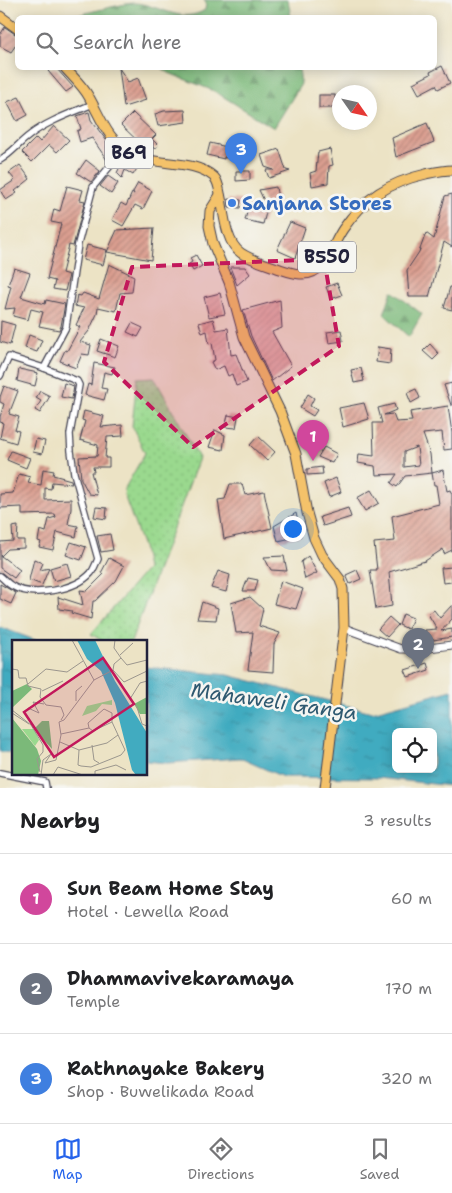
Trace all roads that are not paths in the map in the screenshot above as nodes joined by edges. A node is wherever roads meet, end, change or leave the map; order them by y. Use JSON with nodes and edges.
{"nodes":[{"id":1,"x":0,"y":16,"type":"edge"},
{"id":2,"x":15,"y":27,"type":"edge"},
{"id":3,"x":67,"y":70,"type":"edge"},
{"id":4,"x":93,"y":104,"type":"junction"},
{"id":5,"x":124,"y":149,"type":"junction"},
{"id":6,"x":0,"y":160,"type":"edge"},
{"id":7,"x":452,"y":170,"type":"edge"},
{"id":8,"x":220,"y":195,"type":"junction"},
{"id":9,"x":44,"y":368,"type":"junction"},
{"id":10,"x":0,"y":376,"type":"edge"},
{"id":11,"x":0,"y":576,"type":"edge"},
{"id":12,"x":344,"y":628,"type":"junction"},
{"id":13,"x":452,"y":645,"type":"edge"},
{"id":14,"x":15,"y":776,"type":"edge"},
{"id":15,"x":46,"y":788,"type":"edge"},
{"id":16,"x":325,"y":788,"type":"edge"}],
"edges":[{"from":1,"to":2,"type":"main road"},
{"from":3,"to":4,"type":"main road","number":"B69"},
{"from":4,"to":5,"type":"main road","number":"B69"},
{"from":4,"to":6,"type":"street"},
{"from":5,"to":8,"type":"main road","number":"B69"},
{"from":5,"to":9,"type":"street"},
{"from":7,"to":8,"type":"main road","number":"B550"},
{"from":8,"to":12,"type":"main road"},
{"from":9,"to":10,"type":"street"},
{"from":9,"to":11,"type":"street"},
{"from":12,"to":13,"type":"street"},
{"from":12,"to":16,"type":"main road"},
{"from":14,"to":15,"type":"street"}]}
